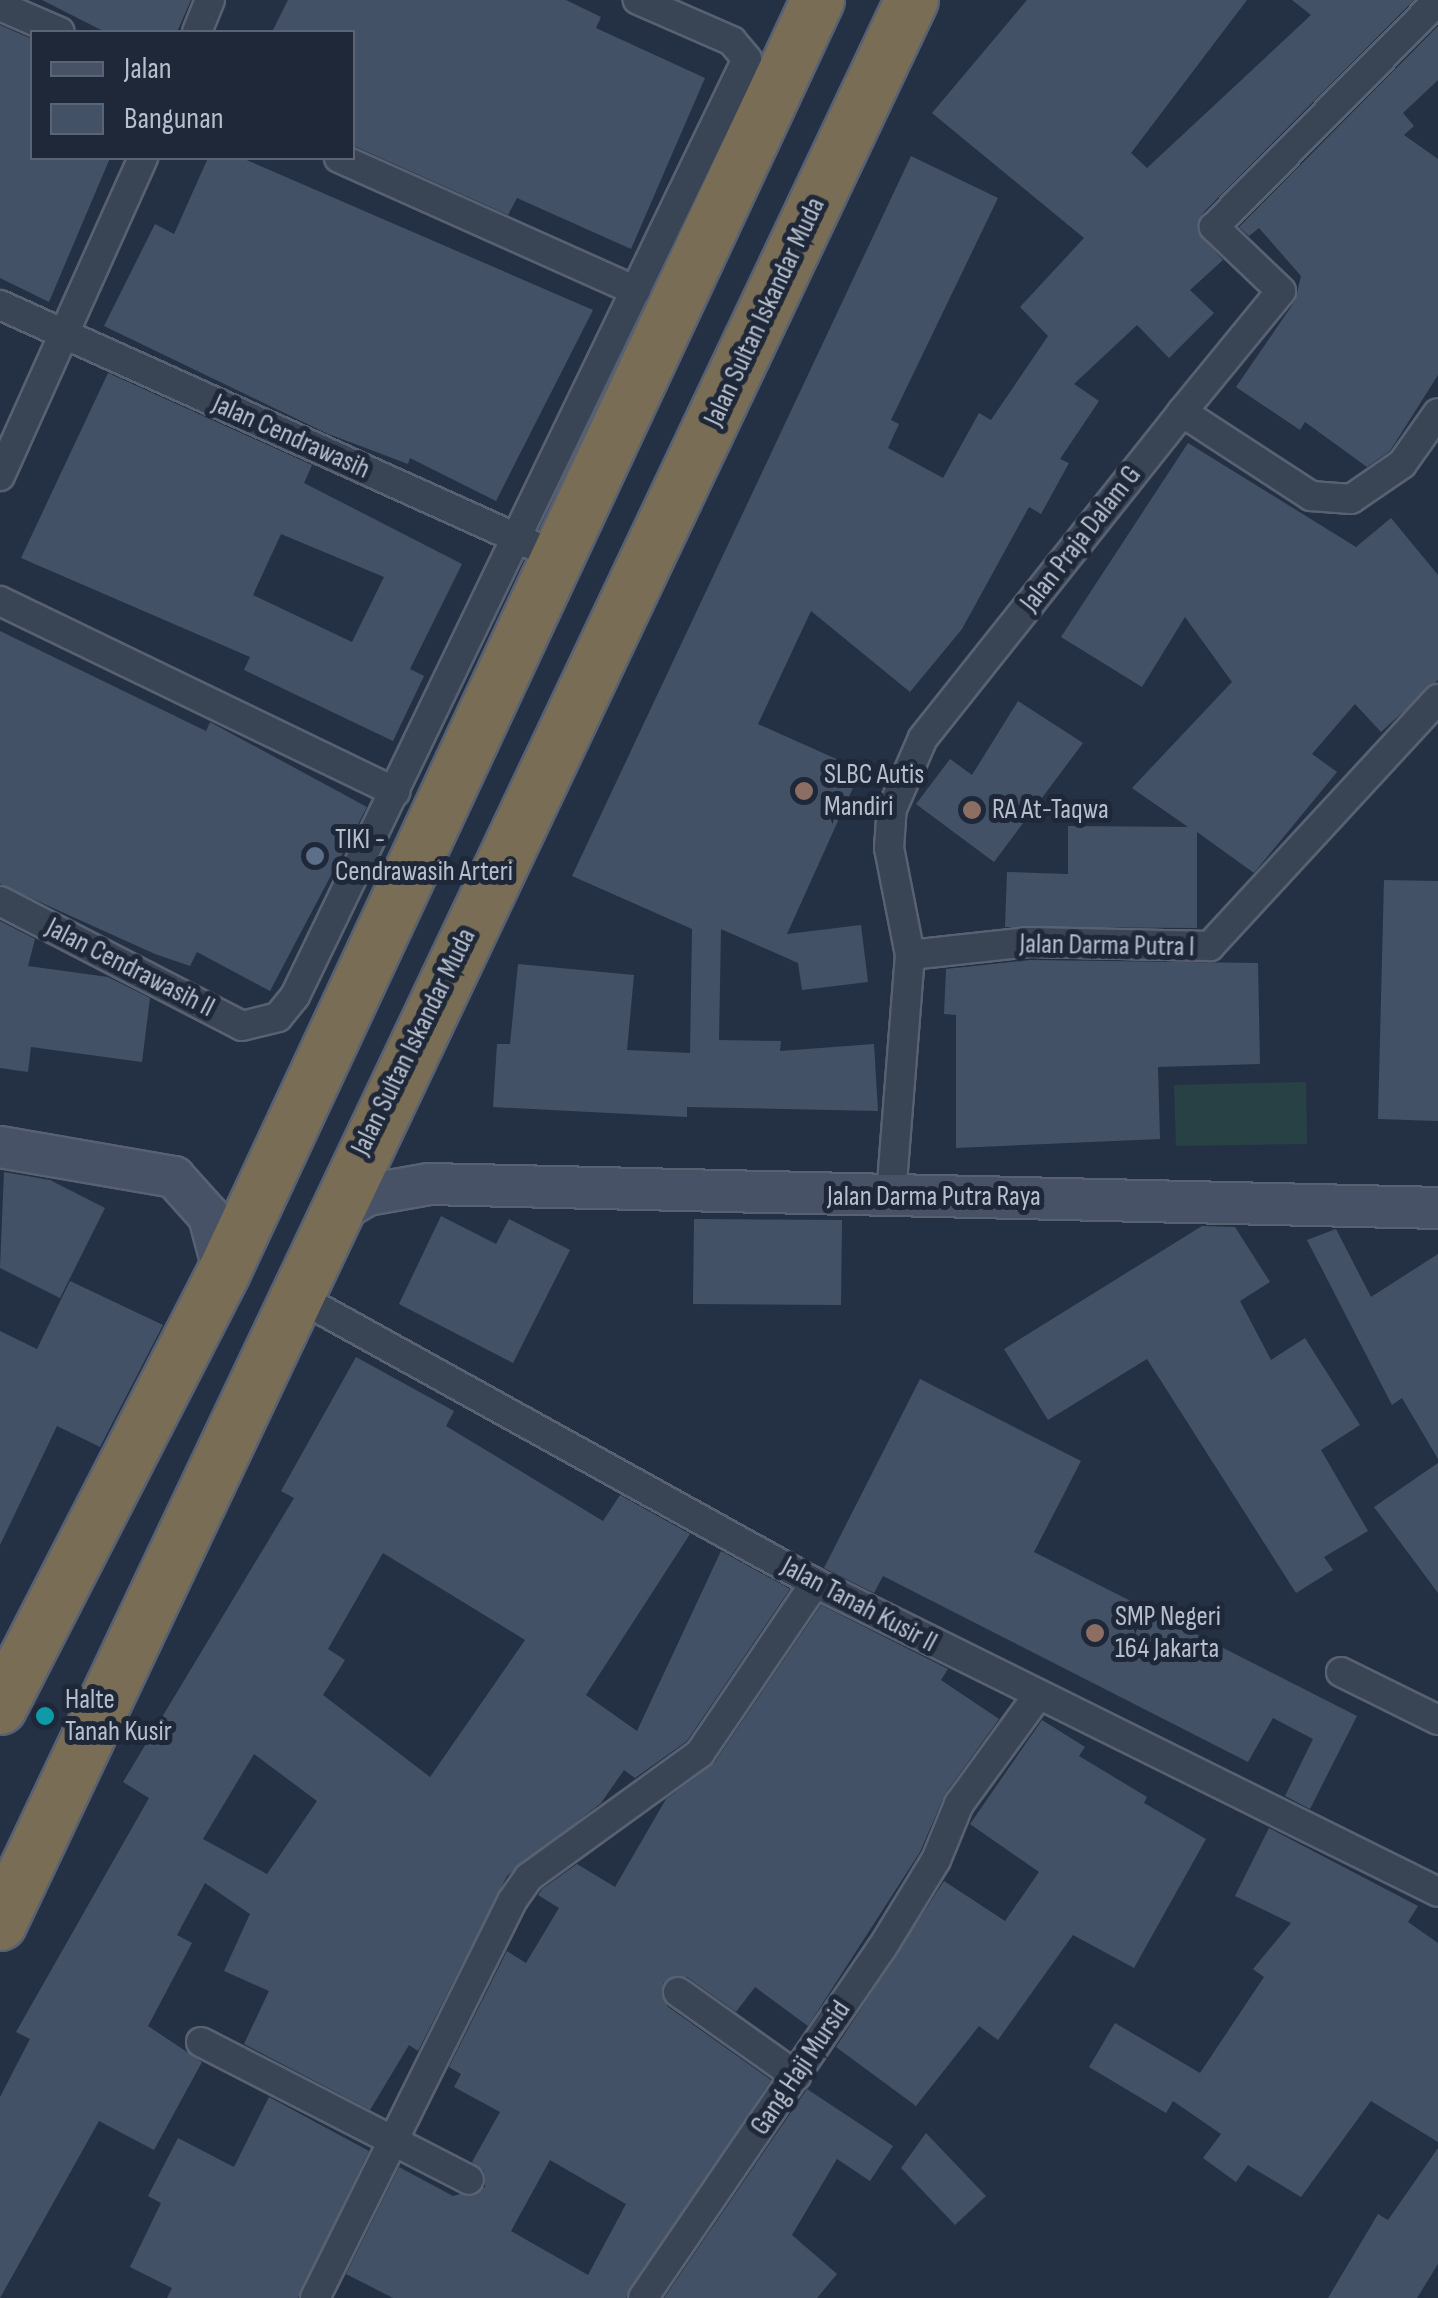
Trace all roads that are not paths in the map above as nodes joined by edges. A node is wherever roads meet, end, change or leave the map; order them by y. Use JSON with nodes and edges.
{"nodes":[{"id":1,"x":210,"y":0,"type":"edge"},
{"id":2,"x":638,"y":0,"type":"edge"},
{"id":3,"x":818,"y":0,"type":"edge"},
{"id":4,"x":912,"y":0,"type":"edge"},
{"id":5,"x":1438,"y":2,"type":"edge"},
{"id":6,"x":0,"y":6,"type":"edge"},
{"id":7,"x":55,"y":30,"type":"edge"},
{"id":8,"x":198,"y":30,"type":"edge"},
{"id":9,"x":142,"y":160,"type":"edge"},
{"id":10,"x":343,"y":160,"type":"edge"},
{"id":11,"x":636,"y":291,"type":"junction"},
{"id":12,"x":0,"y":305,"type":"edge"},
{"id":13,"x":65,"y":336,"type":"junction"},
{"id":14,"x":1182,"y":412,"type":"junction"},
{"id":15,"x":1438,"y":413,"type":"edge"},
{"id":16,"x":0,"y":476,"type":"edge"},
{"id":17,"x":539,"y":549,"type":"junction"},
{"id":18,"x":0,"y":600,"type":"edge"},
{"id":19,"x":1438,"y":700,"type":"edge"},
{"id":20,"x":395,"y":792,"type":"junction"},
{"id":21,"x":397,"y":844,"type":"junction"},
{"id":22,"x":0,"y":901,"type":"edge"},
{"id":23,"x":910,"y":954,"type":"junction"},
{"id":24,"x":295,"y":996,"type":"junction"},
{"id":25,"x":344,"y":1020,"type":"junction"},
{"id":26,"x":378,"y":1114,"type":"junction"},
{"id":27,"x":0,"y":1148,"type":"edge"},
{"id":28,"x":429,"y":1184,"type":"junction"},
{"id":29,"x":891,"y":1196,"type":"junction"},
{"id":30,"x":1438,"y":1208,"type":"edge"},
{"id":31,"x":330,"y":1217,"type":"junction"},
{"id":32,"x":224,"y":1272,"type":"junction"},
{"id":33,"x":293,"y":1294,"type":"junction"},
{"id":34,"x":815,"y":1583,"type":"junction"},
{"id":35,"x":1341,"y":1672,"type":"dead end"},
{"id":36,"x":7,"y":1676,"type":"edge"},
{"id":37,"x":1036,"y":1698,"type":"junction"},
{"id":38,"x":1438,"y":1720,"type":"edge"},
{"id":39,"x":1438,"y":1892,"type":"edge"},
{"id":40,"x":0,"y":1924,"type":"edge"},
{"id":41,"x":678,"y":1992,"type":"dead end"},
{"id":42,"x":202,"y":2042,"type":"dead end"},
{"id":43,"x":796,"y":2076,"type":"junction"},
{"id":44,"x":399,"y":2139,"type":"junction"},
{"id":45,"x":470,"y":2180,"type":"dead end"},
{"id":46,"x":315,"y":2298,"type":"edge"},
{"id":47,"x":644,"y":2298,"type":"edge"}],
"edges":[{"from":1,"to":8,"type":"street"},
{"from":2,"to":11,"type":"street"},
{"from":3,"to":17,"type":"highway"},
{"from":4,"to":26,"type":"highway","name":"Jalan Sultan Iskandar Muda"},
{"from":5,"to":14,"type":"street","name":"Jalan Praja Dalam G"},
{"from":6,"to":7,"type":"street"},
{"from":9,"to":13,"type":"street"},
{"from":10,"to":11,"type":"street"},
{"from":11,"to":17,"type":"street"},
{"from":12,"to":13,"type":"street","name":"Jalan Cendrawasih"},
{"from":13,"to":16,"type":"street"},
{"from":13,"to":17,"type":"street","name":"Jalan Cendrawasih"},
{"from":14,"to":15,"type":"street"},
{"from":14,"to":23,"type":"street","name":"Jalan Praja Dalam G"},
{"from":17,"to":20,"type":"street"},
{"from":17,"to":21,"type":"highway"},
{"from":18,"to":20,"type":"street"},
{"from":19,"to":23,"type":"street","name":"Jalan Darma Putra I"},
{"from":20,"to":21,"type":"street"},
{"from":21,"to":24,"type":"street"},
{"from":21,"to":25,"type":"highway"},
{"from":22,"to":24,"type":"street","name":"Jalan Cendrawasih II"},
{"from":23,"to":29,"type":"street"},
{"from":24,"to":25,"type":"street"},
{"from":25,"to":32,"type":"highway"},
{"from":26,"to":28,"type":"street"},
{"from":26,"to":31,"type":"highway","name":"Jalan Sultan Iskandar Muda"},
{"from":27,"to":32,"type":"street"},
{"from":28,"to":29,"type":"street","name":"Jalan Darma Putra Raya"},
{"from":28,"to":31,"type":"street","name":"Jalan Darma Putra Raya"},
{"from":29,"to":30,"type":"street","name":"Jalan Darma Putra Raya"},
{"from":31,"to":33,"type":"highway","name":"Jalan Sultan Iskandar Muda"},
{"from":32,"to":36,"type":"highway"},
{"from":33,"to":34,"type":"street","name":"Jalan Tanah Kusir II"},
{"from":33,"to":40,"type":"highway","name":"Jalan Sultan Iskandar Muda"},
{"from":34,"to":37,"type":"street","name":"Jalan Tanah Kusir II"},
{"from":34,"to":44,"type":"street"},
{"from":35,"to":38,"type":"street"},
{"from":37,"to":39,"type":"street","name":"Jalan Tanah Kusir II"},
{"from":37,"to":43,"type":"street","name":"Gang Haji Mursid"},
{"from":41,"to":43,"type":"street"},
{"from":42,"to":44,"type":"street"},
{"from":43,"to":47,"type":"street","name":"Gang Haji Mursid"},
{"from":44,"to":45,"type":"street"},
{"from":44,"to":46,"type":"street"}]}
